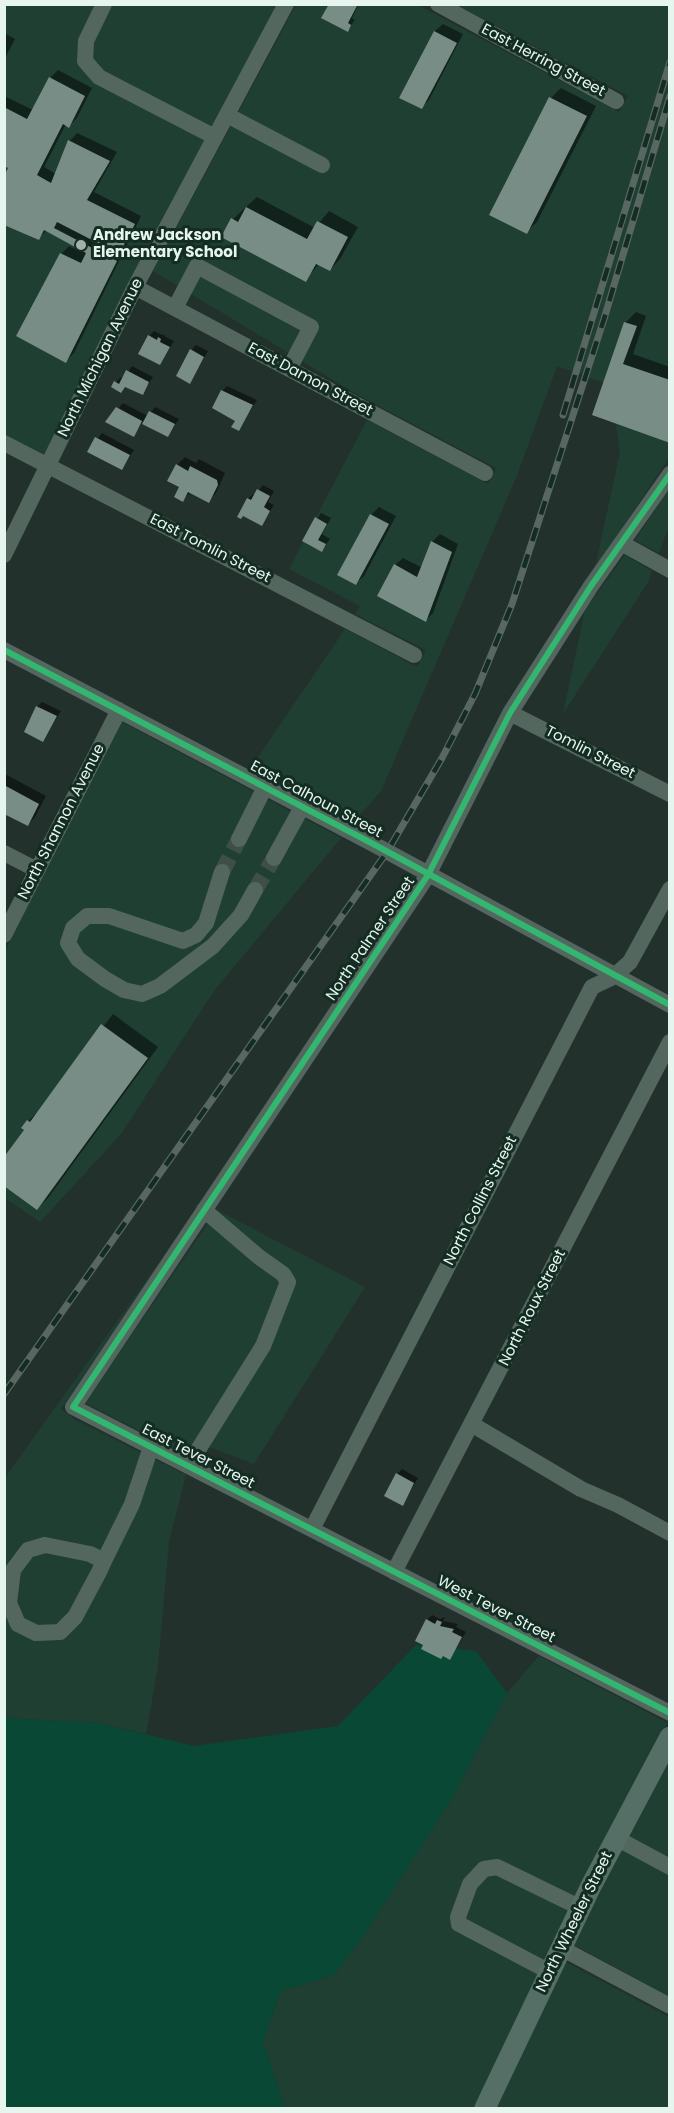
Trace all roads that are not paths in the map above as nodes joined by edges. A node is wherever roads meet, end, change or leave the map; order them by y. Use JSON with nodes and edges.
{"nodes":[{"id":1,"x":104,"y":4,"type":"edge"},
{"id":2,"x":286,"y":4,"type":"edge"},
{"id":3,"x":438,"y":4,"type":"edge"},
{"id":4,"x":616,"y":101,"type":"dead end"},
{"id":5,"x":227,"y":115,"type":"junction"},
{"id":6,"x":215,"y":137,"type":"junction"},
{"id":7,"x":322,"y":165,"type":"dead end"},
{"id":8,"x":135,"y":287,"type":"junction"},
{"id":9,"x":175,"y":308,"type":"junction"},
{"id":10,"x":289,"y":369,"type":"junction"},
{"id":11,"x":4,"y":443,"type":"edge"},
{"id":12,"x":49,"y":465,"type":"junction"},
{"id":13,"x":485,"y":472,"type":"dead end"},
{"id":14,"x":669,"y":474,"type":"edge"},
{"id":15,"x":623,"y":544,"type":"junction"},
{"id":16,"x":4,"y":555,"type":"edge"},
{"id":17,"x":669,"y":570,"type":"edge"},
{"id":18,"x":4,"y":650,"type":"edge"},
{"id":19,"x":414,"y":655,"type":"dead end"},
{"id":20,"x":119,"y":710,"type":"junction"},
{"id":21,"x":510,"y":713,"type":"junction"},
{"id":22,"x":265,"y":787,"type":"junction"},
{"id":23,"x":669,"y":794,"type":"edge"},
{"id":24,"x":302,"y":807,"type":"junction"},
{"id":25,"x":239,"y":840,"type":"tunnel mouth"},
{"id":26,"x":4,"y":853,"type":"edge"},
{"id":27,"x":274,"y":858,"type":"tunnel mouth"},
{"id":28,"x":37,"y":870,"type":"junction"},
{"id":29,"x":222,"y":872,"type":"tunnel mouth"},
{"id":30,"x":428,"y":875,"type":"junction"},
{"id":31,"x":669,"y":889,"type":"edge"},
{"id":32,"x":255,"y":890,"type":"tunnel mouth"},
{"id":33,"x":4,"y":934,"type":"edge"},
{"id":34,"x":613,"y":976,"type":"junction"},
{"id":35,"x":669,"y":1005,"type":"edge"},
{"id":36,"x":669,"y":1042,"type":"edge"},
{"id":37,"x":204,"y":1210,"type":"junction"},
{"id":38,"x":73,"y":1407,"type":"joint"},
{"id":39,"x":473,"y":1425,"type":"junction"},
{"id":40,"x":151,"y":1447,"type":"junction"},
{"id":41,"x":188,"y":1466,"type":"junction"},
{"id":42,"x":312,"y":1528,"type":"junction"},
{"id":43,"x":669,"y":1533,"type":"edge"},
{"id":44,"x":105,"y":1561,"type":"junction"},
{"id":45,"x":394,"y":1572,"type":"junction"},
{"id":46,"x":669,"y":1713,"type":"edge"},
{"id":47,"x":669,"y":1738,"type":"edge"},
{"id":48,"x":616,"y":1838,"type":"junction"},
{"id":49,"x":669,"y":1867,"type":"edge"},
{"id":50,"x":580,"y":1908,"type":"junction"},
{"id":51,"x":561,"y":1948,"type":"junction"},
{"id":52,"x":550,"y":1972,"type":"junction"},
{"id":53,"x":669,"y":2006,"type":"edge"},
{"id":54,"x":485,"y":2109,"type":"edge"}],
"edges":[{"from":1,"to":6,"type":"street"},
{"from":2,"to":5,"type":"street","name":"North Michigan Avenue"},
{"from":3,"to":4,"type":"street","name":"East Herring Street"},
{"from":5,"to":6,"type":"street","name":"North Michigan Avenue"},
{"from":5,"to":7,"type":"street"},
{"from":6,"to":8,"type":"street","name":"North Michigan Avenue"},
{"from":8,"to":9,"type":"street","name":"East Damon Street"},
{"from":8,"to":12,"type":"street","name":"North Michigan Avenue"},
{"from":9,"to":10,"type":"street","name":"East Damon Street"},
{"from":9,"to":10,"type":"street"},
{"from":10,"to":13,"type":"street","name":"East Damon Street"},
{"from":11,"to":12,"type":"street","name":"East Tomlin Street"},
{"from":12,"to":16,"type":"street","name":"North Michigan Avenue"},
{"from":12,"to":19,"type":"street","name":"East Tomlin Street"},
{"from":14,"to":15,"type":"street","name":"North Palmer Street"},
{"from":15,"to":17,"type":"street"},
{"from":15,"to":21,"type":"street","name":"North Palmer Street"},
{"from":18,"to":20,"type":"street","name":"East Calhoun Street"},
{"from":20,"to":22,"type":"street","name":"East Calhoun Street"},
{"from":20,"to":28,"type":"street","name":"North Shannon Avenue"},
{"from":21,"to":23,"type":"street","name":"Tomlin Street"},
{"from":21,"to":30,"type":"street","name":"North Palmer Street"},
{"from":22,"to":24,"type":"street","name":"East Calhoun Street"},
{"from":22,"to":25,"type":"street"},
{"from":24,"to":27,"type":"street"},
{"from":24,"to":30,"type":"street","name":"East Calhoun Street"},
{"from":26,"to":28,"type":"street"},
{"from":28,"to":33,"type":"street","name":"North Shannon Avenue"},
{"from":29,"to":32,"type":"street"},
{"from":30,"to":34,"type":"street","name":"East Calhoun Street"},
{"from":30,"to":37,"type":"street","name":"North Palmer Street"},
{"from":31,"to":34,"type":"street","name":"North Collins Street"},
{"from":34,"to":35,"type":"street","name":"East Calhoun Street"},
{"from":34,"to":42,"type":"street","name":"North Collins Street"},
{"from":36,"to":39,"type":"street","name":"North Roux Street"},
{"from":37,"to":38,"type":"street","name":"North Palmer Street"},
{"from":37,"to":41,"type":"street"},
{"from":38,"to":40,"type":"street","name":"East Tever Street"},
{"from":39,"to":43,"type":"street"},
{"from":39,"to":45,"type":"street","name":"North Roux Street"},
{"from":40,"to":41,"type":"street","name":"East Tever Street"},
{"from":40,"to":44,"type":"street"},
{"from":41,"to":42,"type":"street","name":"East Tever Street"},
{"from":42,"to":45,"type":"street","name":"West Tever Street"},
{"from":44,"to":44,"type":"street"},
{"from":45,"to":46,"type":"street","name":"West Tever Street"},
{"from":47,"to":48,"type":"main road","name":"North Wheeler Street"},
{"from":48,"to":49,"type":"street"},
{"from":48,"to":50,"type":"main road","name":"North Wheeler Street"},
{"from":50,"to":51,"type":"main road","name":"North Wheeler Street"},
{"from":50,"to":52,"type":"street"},
{"from":51,"to":52,"type":"main road","name":"North Wheeler Street"},
{"from":51,"to":53,"type":"street"},
{"from":52,"to":54,"type":"main road","name":"North Wheeler Street"}]}
